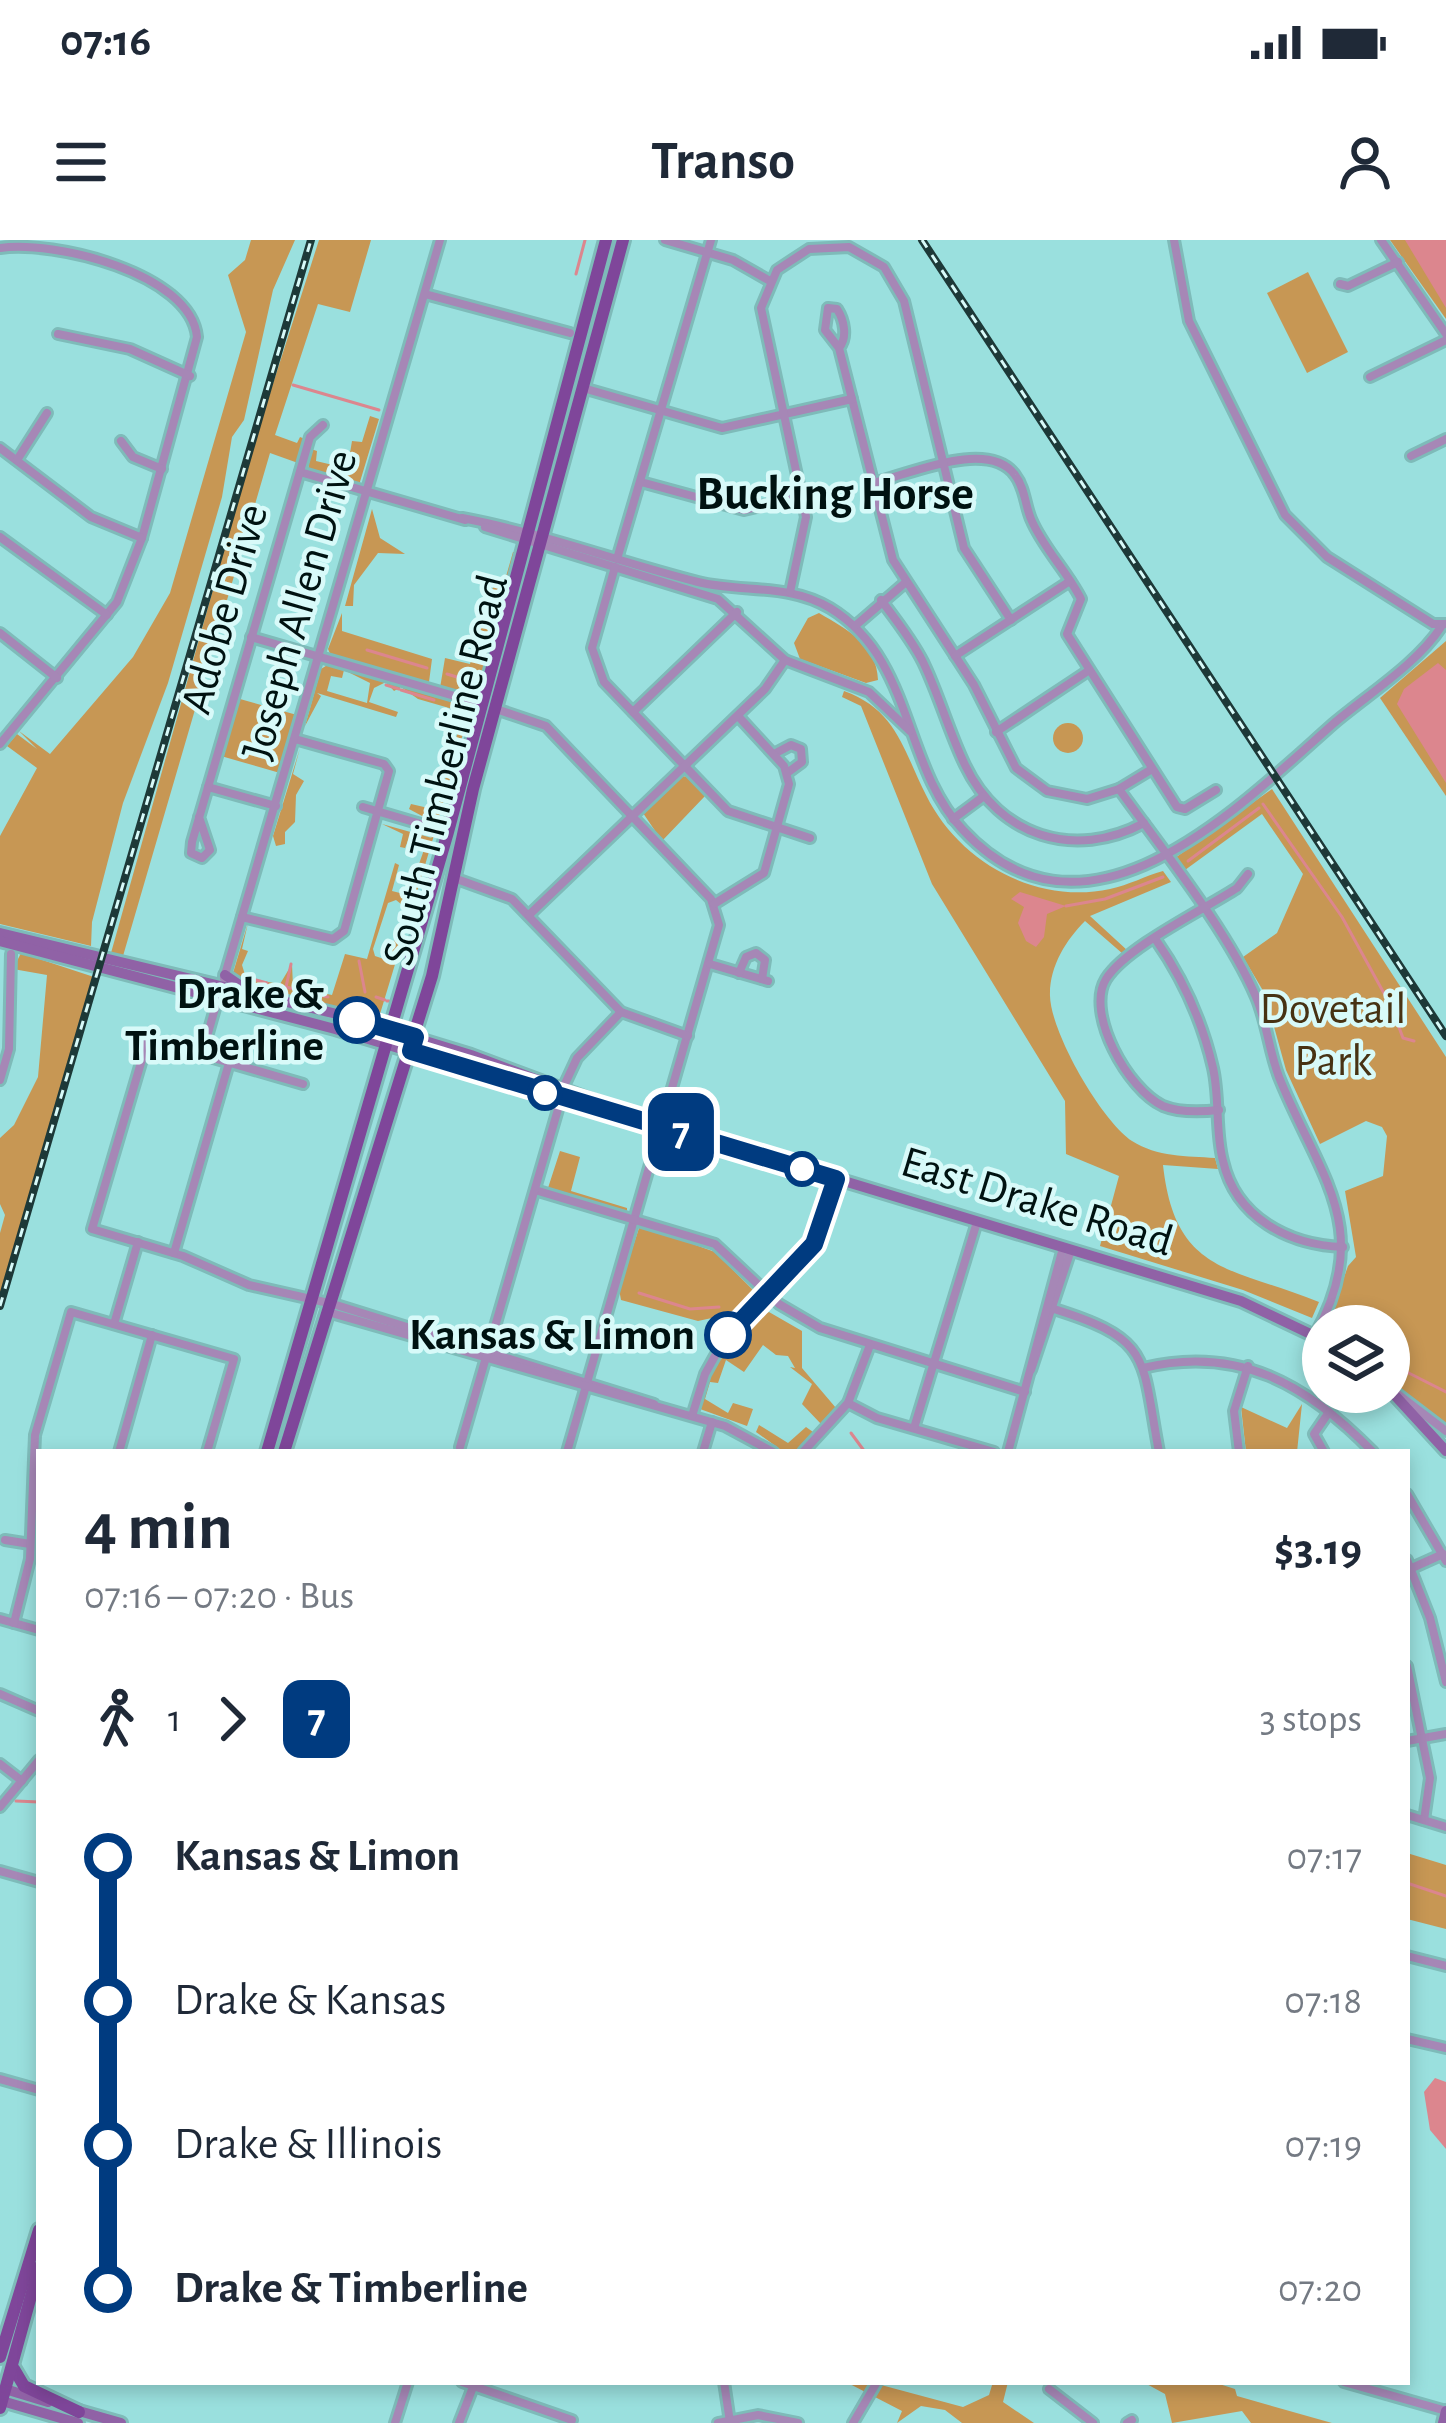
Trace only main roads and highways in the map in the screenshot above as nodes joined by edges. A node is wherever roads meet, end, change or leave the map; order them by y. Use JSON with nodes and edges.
{"nodes":[{"id":1,"x":606,"y":240,"type":"edge"},
{"id":2,"x":623,"y":240,"type":"edge"},
{"id":3,"x":575,"y":334,"type":"junction"},
{"id":4,"x":571,"y":429,"type":"junction"},
{"id":5,"x":534,"y":539,"type":"junction"},
{"id":6,"x":501,"y":633,"type":"junction"},
{"id":7,"x":482,"y":704,"type":"junction"},
{"id":8,"x":496,"y":709,"type":"junction"},
{"id":9,"x":473,"y":789,"type":"junction"},
{"id":10,"x":0,"y":937,"type":"edge"},
{"id":11,"x":53,"y":946,"type":"junction"},
{"id":12,"x":13,"y":949,"type":"junction"},
{"id":13,"x":221,"y":988,"type":"junction"},
{"id":14,"x":288,"y":1004,"type":"junction"},
{"id":15,"x":390,"y":1037,"type":"junction"},
{"id":16,"x":413,"y":1044,"type":"junction"},
{"id":17,"x":562,"y":1093,"type":"junction"},
{"id":18,"x":660,"y":1125,"type":"junction"},
{"id":19,"x":1302,"y":1330,"type":"edge"},
{"id":20,"x":1410,"y":1411,"type":"edge"},
{"id":21,"x":267,"y":1449,"type":"edge"},
{"id":22,"x":285,"y":1449,"type":"edge"},
{"id":23,"x":1445,"y":1449,"type":"edge"},
{"id":24,"x":36,"y":2240,"type":"edge"},
{"id":25,"x":36,"y":2275,"type":"edge"},
{"id":26,"x":20,"y":2295,"type":"junction"},
{"id":27,"x":0,"y":2331,"type":"edge"},
{"id":28,"x":6,"y":2360,"type":"edge"},
{"id":29,"x":1,"y":2397,"type":"edge"},
{"id":30,"x":1446,"y":2411,"type":"edge"},
{"id":31,"x":79,"y":2417,"type":"edge"},
{"id":32,"x":121,"y":2423,"type":"edge"},
{"id":33,"x":1443,"y":2423,"type":"edge"}],
"edges":[{"from":1,"to":3,"type":"main road","name":"South Timberline Road"},
{"from":2,"to":4,"type":"main road","name":"South Timberline Road"},
{"from":3,"to":4,"type":"main road"},
{"from":3,"to":5,"type":"main road","name":"South Timberline Road"},
{"from":4,"to":5,"type":"main road","name":"South Timberline Road"},
{"from":5,"to":6,"type":"main road","name":"South Timberline Road"},
{"from":5,"to":8,"type":"main road","name":"South Timberline Road"},
{"from":6,"to":7,"type":"main road","name":"South Timberline Road"},
{"from":6,"to":8,"type":"main road"},
{"from":7,"to":9,"type":"main road"},
{"from":7,"to":15,"type":"main road","name":"South Timberline Road"},
{"from":8,"to":9,"type":"main road","name":"South Timberline Road"},
{"from":9,"to":16,"type":"main road","name":"South Timberline Road"},
{"from":10,"to":11,"type":"main road","name":"East Drake Road"},
{"from":10,"to":12,"type":"main road","name":"East Drake Road"},
{"from":11,"to":12,"type":"main road"},
{"from":11,"to":13,"type":"main road","name":"East Drake Road"},
{"from":12,"to":13,"type":"main road","name":"East Drake Road"},
{"from":13,"to":14,"type":"main road"},
{"from":13,"to":14,"type":"main road"},
{"from":13,"to":15,"type":"main road","name":"East Drake Road"},
{"from":14,"to":15,"type":"main road","name":"East Drake Road"},
{"from":15,"to":16,"type":"main road","name":"East Drake Road"},
{"from":15,"to":21,"type":"main road","name":"South Timberline Road"},
{"from":16,"to":17,"type":"main road","name":"East Drake Road"},
{"from":16,"to":22,"type":"main road","name":"South Timberline Road"},
{"from":17,"to":18,"type":"main road","name":"East Drake Road"},
{"from":17,"to":18,"type":"main road","name":"East Drake Road"},
{"from":18,"to":19,"type":"main road","name":"East Drake Road"},
{"from":20,"to":23,"type":"main road"},
{"from":24,"to":26,"type":"main road"},
{"from":25,"to":28,"type":"main road"},
{"from":26,"to":27,"type":"main road"},
{"from":26,"to":28,"type":"main road"},
{"from":28,"to":29,"type":"main road"},
{"from":28,"to":31,"type":"main road"},
{"from":29,"to":31,"type":"main road"},
{"from":30,"to":33,"type":"main road"},
{"from":31,"to":32,"type":"main road"}]}
